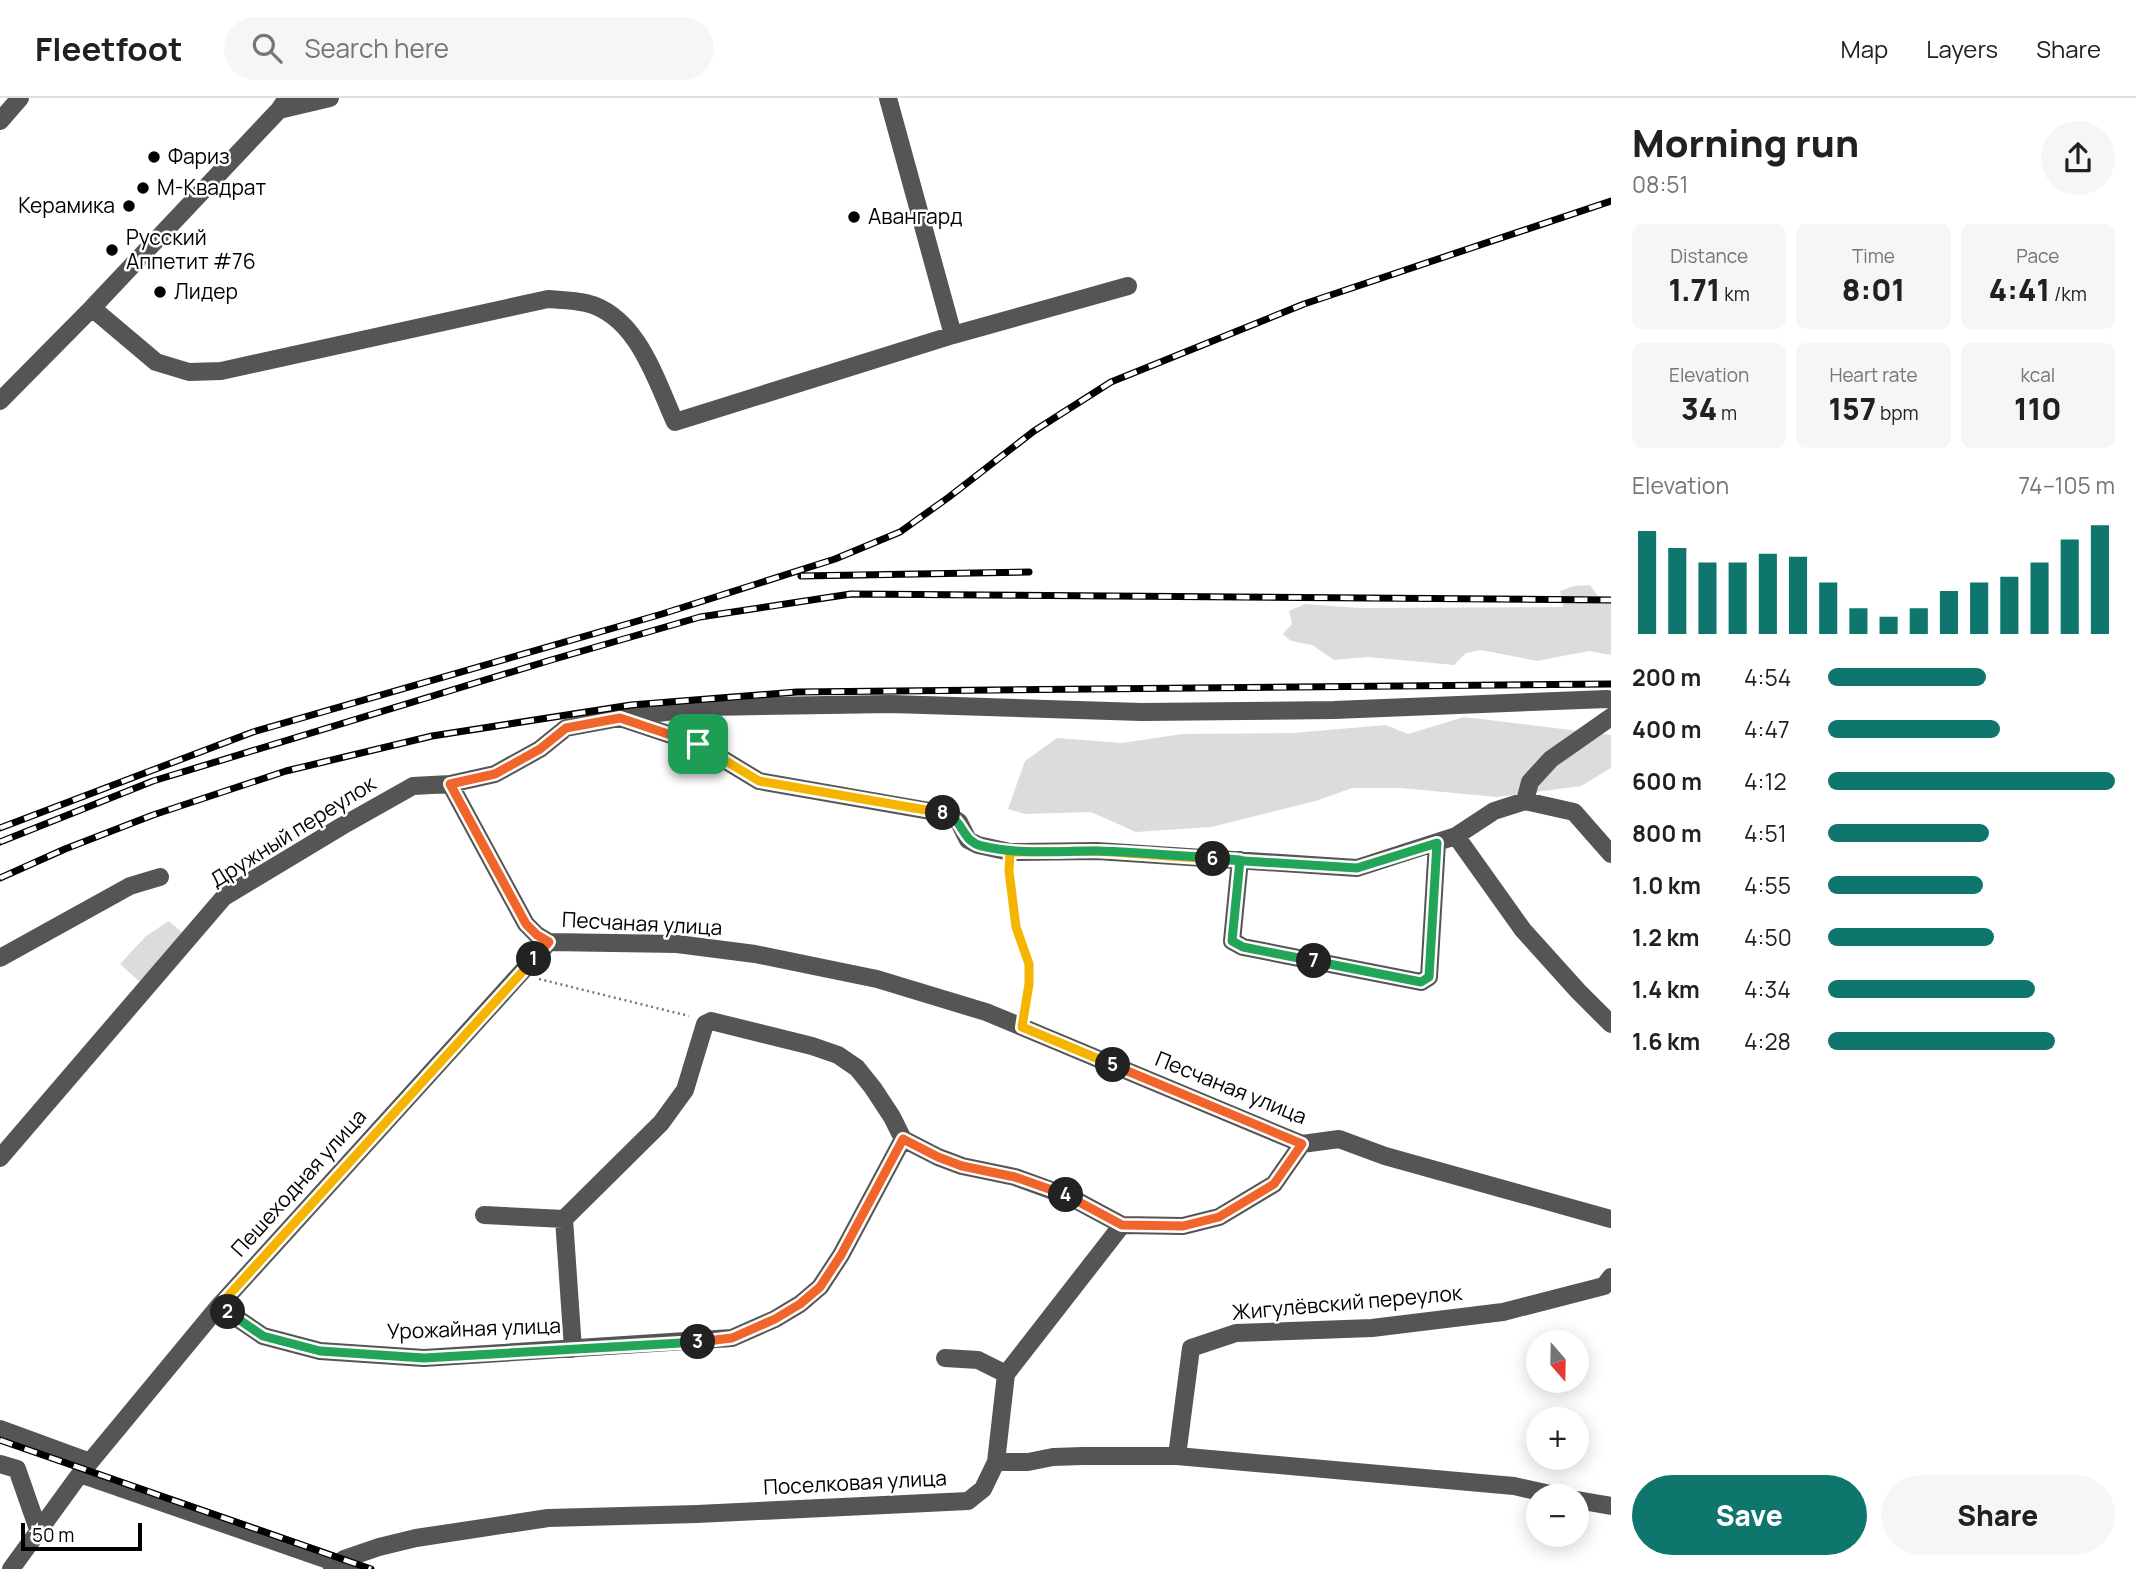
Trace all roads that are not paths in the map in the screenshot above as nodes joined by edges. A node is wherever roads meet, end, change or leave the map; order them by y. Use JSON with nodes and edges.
{"nodes":[{"id":1,"x":20,"y":98,"type":"edge"},
{"id":2,"x":330,"y":98,"type":"edge"},
{"id":3,"x":888,"y":98,"type":"edge"},
{"id":4,"x":283,"y":104,"type":"edge"},
{"id":5,"x":0,"y":121,"type":"edge"},
{"id":6,"x":1128,"y":286,"type":"dead end"},
{"id":7,"x":92,"y":308,"type":"junction"},
{"id":8,"x":953,"y":335,"type":"junction"},
{"id":9,"x":0,"y":401,"type":"edge"},
{"id":10,"x":1611,"y":701,"type":"edge"},
{"id":11,"x":1611,"y":717,"type":"edge"},
{"id":12,"x":620,"y":718,"type":"junction"},
{"id":13,"x":450,"y":784,"type":"junction"},
{"id":14,"x":1525,"y":801,"type":"junction"},
{"id":15,"x":1455,"y":836,"type":"junction"},
{"id":16,"x":1437,"y":843,"type":"junction"},
{"id":17,"x":1611,"y":854,"type":"edge"},
{"id":18,"x":1240,"y":860,"type":"junction"},
{"id":19,"x":160,"y":877,"type":"dead end"},
{"id":20,"x":549,"y":942,"type":"junction"},
{"id":21,"x":0,"y":958,"type":"edge"},
{"id":22,"x":1611,"y":1024,"type":"edge"},
{"id":23,"x":903,"y":1139,"type":"junction"},
{"id":24,"x":1302,"y":1144,"type":"junction"},
{"id":25,"x":0,"y":1158,"type":"edge"},
{"id":26,"x":484,"y":1215,"type":"dead end"},
{"id":27,"x":564,"y":1219,"type":"junction"},
{"id":28,"x":1611,"y":1219,"type":"edge"},
{"id":29,"x":1122,"y":1225,"type":"junction"},
{"id":30,"x":1611,"y":1277,"type":"edge"},
{"id":31,"x":219,"y":1306,"type":"junction"},
{"id":32,"x":573,"y":1349,"type":"junction"},
{"id":33,"x":945,"y":1358,"type":"dead end"},
{"id":34,"x":1006,"y":1374,"type":"junction"},
{"id":35,"x":0,"y":1430,"type":"edge"},
{"id":36,"x":1177,"y":1456,"type":"junction"},
{"id":37,"x":996,"y":1462,"type":"junction"},
{"id":38,"x":0,"y":1464,"type":"edge"},
{"id":39,"x":85,"y":1468,"type":"junction"},
{"id":40,"x":1526,"y":1489,"type":"edge"},
{"id":41,"x":1589,"y":1502,"type":"edge"},
{"id":42,"x":1611,"y":1506,"type":"edge"},
{"id":43,"x":39,"y":1532,"type":"junction"},
{"id":44,"x":342,"y":1567,"type":"edge"},
{"id":45,"x":11,"y":1569,"type":"edge"}],
"edges":[{"from":1,"to":5,"type":"street"},
{"from":2,"to":4,"type":"street"},
{"from":3,"to":8,"type":"street"},
{"from":4,"to":7,"type":"street"},
{"from":6,"to":8,"type":"street"},
{"from":7,"to":8,"type":"street"},
{"from":7,"to":9,"type":"street"},
{"from":10,"to":12,"type":"street","name":"Дружный переулок"},
{"from":11,"to":14,"type":"street"},
{"from":12,"to":13,"type":"street","name":"Дружный переулок"},
{"from":12,"to":18,"type":"street"},
{"from":13,"to":20,"type":"street"},
{"from":13,"to":25,"type":"street","name":"Дружный переулок"},
{"from":14,"to":15,"type":"street"},
{"from":14,"to":17,"type":"street"},
{"from":15,"to":16,"type":"street"},
{"from":15,"to":22,"type":"street"},
{"from":16,"to":18,"type":"street"},
{"from":16,"to":18,"type":"street"},
{"from":19,"to":21,"type":"street"},
{"from":20,"to":24,"type":"street","name":"Песчаная улица"},
{"from":20,"to":31,"type":"street","name":"Пешеходная улица"},
{"from":23,"to":27,"type":"street"},
{"from":23,"to":29,"type":"street"},
{"from":23,"to":32,"type":"street","name":"Урожайная улица"},
{"from":24,"to":28,"type":"street","name":"Песчаная улица"},
{"from":24,"to":29,"type":"street"},
{"from":26,"to":27,"type":"street"},
{"from":27,"to":32,"type":"street","name":"Урожайная улица"},
{"from":29,"to":34,"type":"street"},
{"from":30,"to":36,"type":"street","name":"Жигулёвский переулок"},
{"from":31,"to":32,"type":"street","name":"Урожайная улица"},
{"from":31,"to":39,"type":"street","name":"Пешеходная улица"},
{"from":33,"to":34,"type":"street"},
{"from":34,"to":37,"type":"street","name":"Поселковая улица"},
{"from":35,"to":39,"type":"street"},
{"from":36,"to":37,"type":"street"},
{"from":36,"to":40,"type":"street"},
{"from":37,"to":44,"type":"street","name":"Поселковая улица"},
{"from":38,"to":43,"type":"street"},
{"from":39,"to":43,"type":"street","name":"Пешеходная улица"},
{"from":39,"to":44,"type":"street","name":"Поселковая улица"},
{"from":41,"to":42,"type":"street"},
{"from":43,"to":45,"type":"street","name":"Пешеходная улица"}]}
